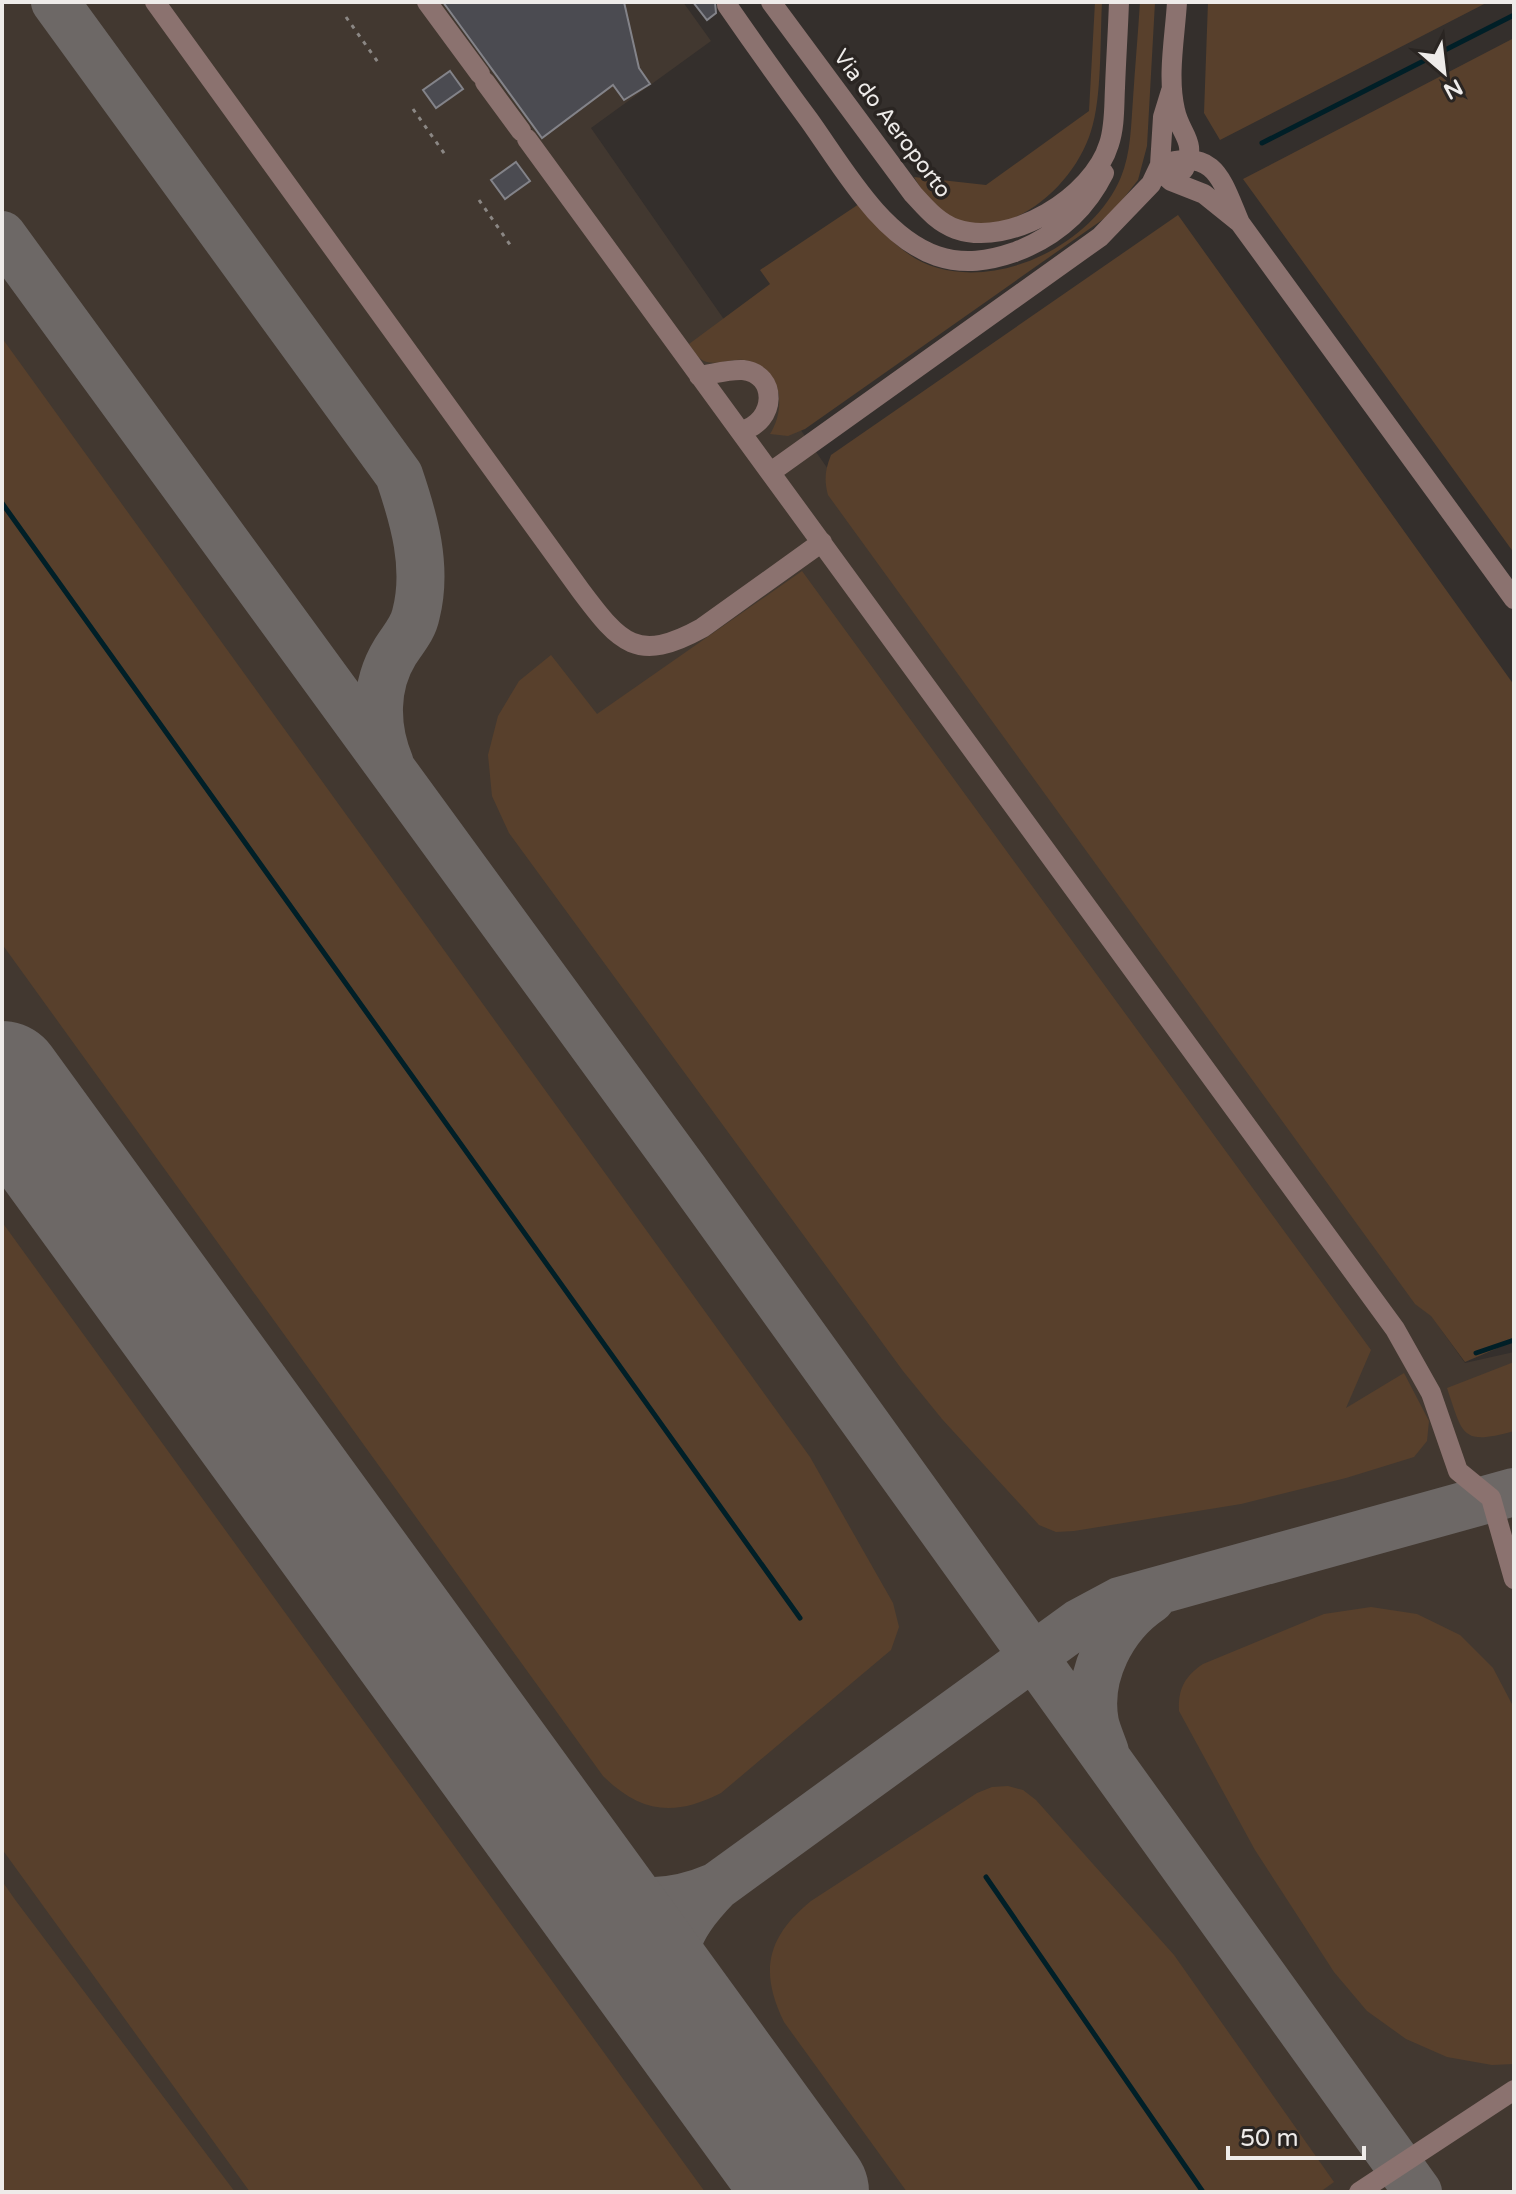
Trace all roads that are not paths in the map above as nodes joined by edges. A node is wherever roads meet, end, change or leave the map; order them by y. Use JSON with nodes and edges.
{"nodes":[{"id":1,"x":155,"y":2,"type":"edge"},
{"id":2,"x":427,"y":2,"type":"edge"},
{"id":3,"x":771,"y":2,"type":"edge"},
{"id":4,"x":1119,"y":2,"type":"edge"},
{"id":5,"x":1177,"y":2,"type":"edge"},
{"id":6,"x":727,"y":5,"type":"dead end"},
{"id":7,"x":1171,"y":91,"type":"junction"},
{"id":8,"x":1110,"y":142,"type":"junction"},
{"id":9,"x":1189,"y":159,"type":"junction"},
{"id":10,"x":1166,"y":173,"type":"junction"},
{"id":11,"x":1240,"y":223,"type":"junction"},
{"id":12,"x":699,"y":376,"type":"junction"},
{"id":13,"x":741,"y":431,"type":"junction"},
{"id":14,"x":771,"y":472,"type":"junction"},
{"id":15,"x":822,"y":542,"type":"junction"},
{"id":16,"x":1514,"y":599,"type":"edge"},
{"id":17,"x":1514,"y":1579,"type":"edge"},
{"id":18,"x":1514,"y":2090,"type":"edge"},
{"id":19,"x":1359,"y":2192,"type":"edge"}],
"edges":[{"from":1,"to":15,"type":"street"},
{"from":2,"to":12,"type":"street"},
{"from":3,"to":8,"type":"street","name":"Via do Aeroporto"},
{"from":4,"to":8,"type":"street","name":"Via do Aeroporto"},
{"from":5,"to":7,"type":"street"},
{"from":6,"to":8,"type":"street"},
{"from":7,"to":9,"type":"street"},
{"from":7,"to":10,"type":"street"},
{"from":9,"to":10,"type":"street"},
{"from":9,"to":11,"type":"street"},
{"from":10,"to":11,"type":"street"},
{"from":10,"to":14,"type":"street"},
{"from":11,"to":16,"type":"street"},
{"from":12,"to":13,"type":"street"},
{"from":12,"to":13,"type":"street"},
{"from":13,"to":14,"type":"street"},
{"from":14,"to":15,"type":"street"},
{"from":15,"to":17,"type":"street"},
{"from":18,"to":19,"type":"street"}]}
